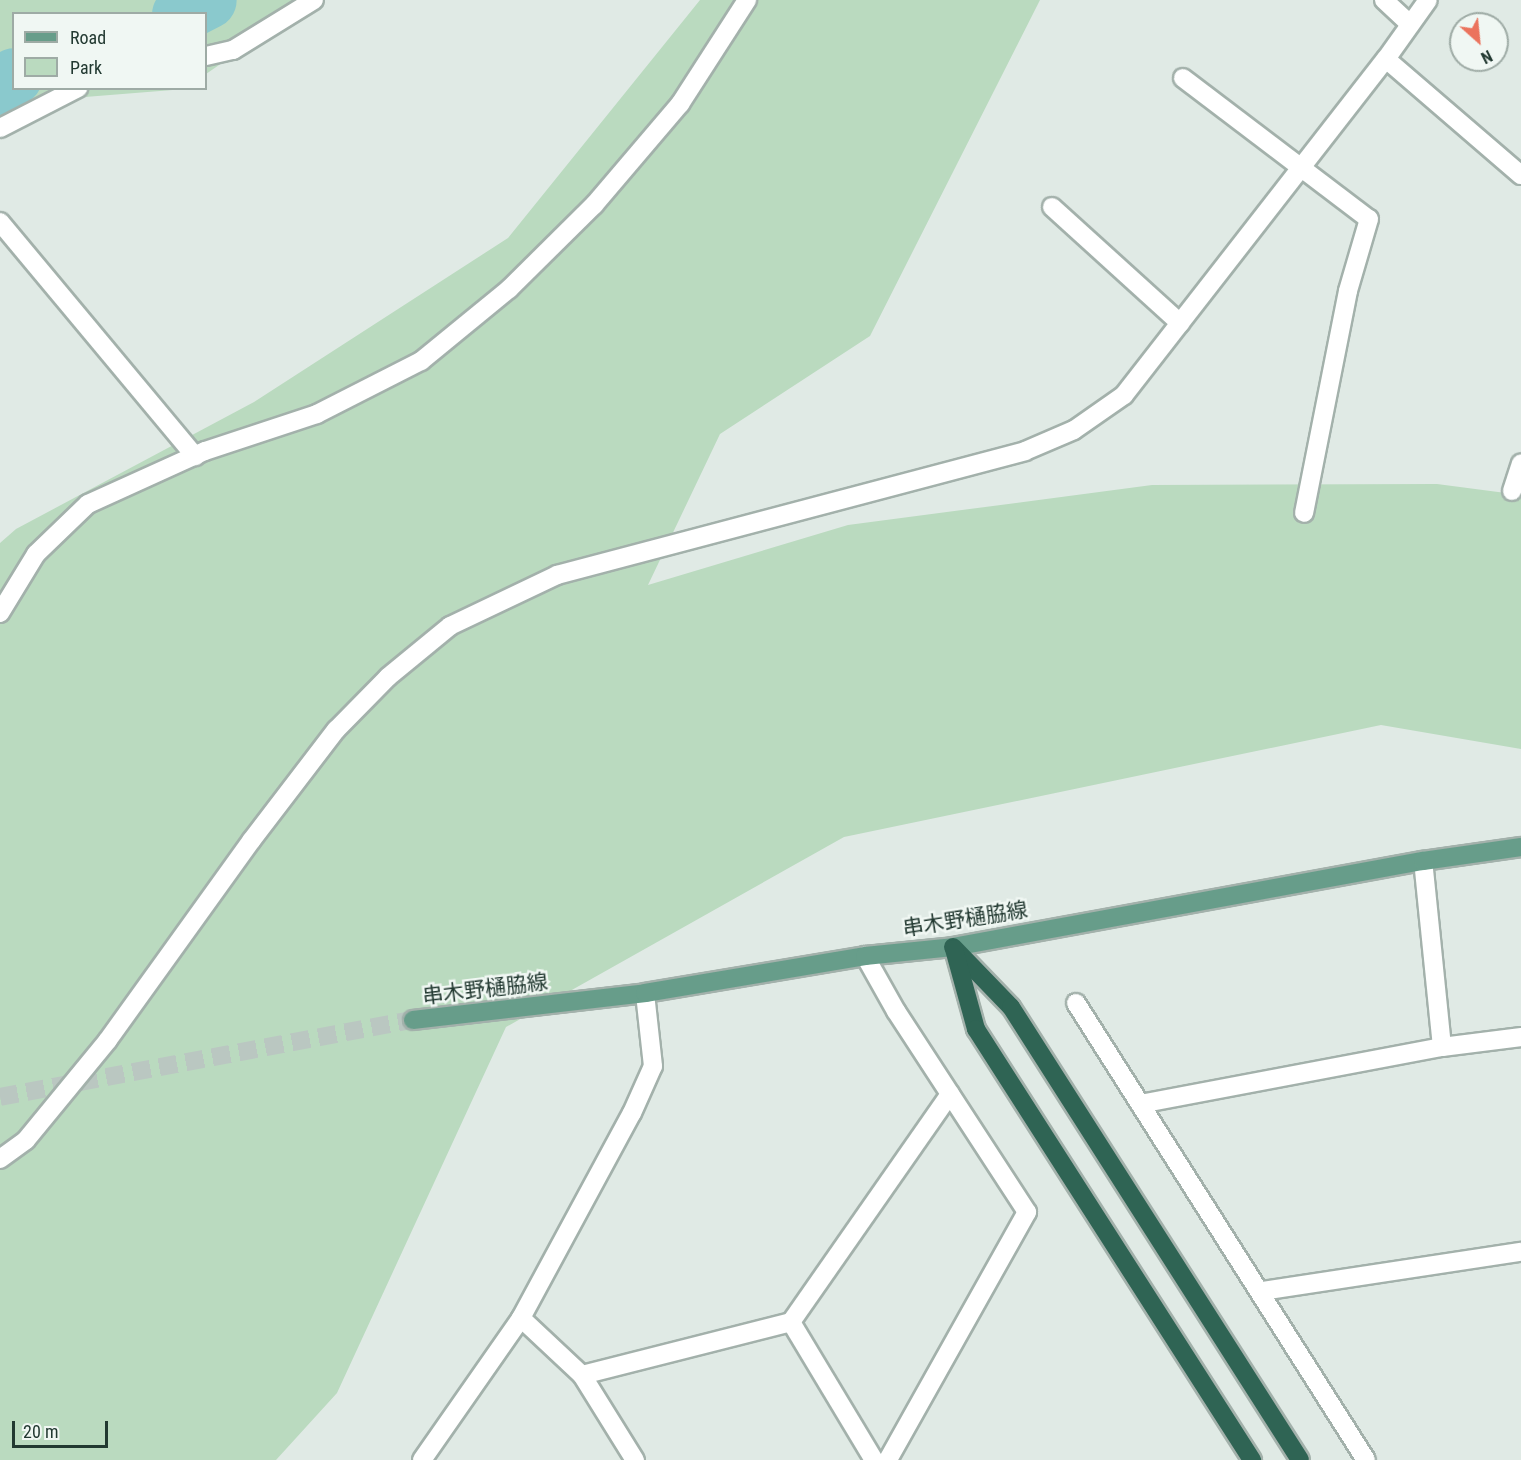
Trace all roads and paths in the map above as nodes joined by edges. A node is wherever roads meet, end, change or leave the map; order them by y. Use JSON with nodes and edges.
{"nodes":[{"id":1,"x":314,"y":0,"type":"edge"},
{"id":2,"x":747,"y":0,"type":"edge"},
{"id":3,"x":1384,"y":0,"type":"edge"},
{"id":4,"x":1428,"y":0,"type":"edge"},
{"id":5,"x":1409,"y":23,"type":"junction"},
{"id":6,"x":207,"y":56,"type":"edge"},
{"id":7,"x":1386,"y":59,"type":"junction"},
{"id":8,"x":1183,"y":78,"type":"dead end"},
{"id":9,"x":74,"y":90,"type":"edge"},
{"id":10,"x":0,"y":128,"type":"edge"},
{"id":11,"x":1301,"y":168,"type":"junction"},
{"id":12,"x":1521,"y":175,"type":"edge"},
{"id":13,"x":1052,"y":207,"type":"dead end"},
{"id":14,"x":0,"y":222,"type":"edge"},
{"id":15,"x":1180,"y":323,"type":"junction"},
{"id":16,"x":195,"y":456,"type":"junction"},
{"id":17,"x":1521,"y":464,"type":"edge"},
{"id":18,"x":1512,"y":491,"type":"dead end"},
{"id":19,"x":1304,"y":513,"type":"dead end"},
{"id":20,"x":0,"y":613,"type":"edge"},
{"id":21,"x":1521,"y":847,"type":"edge"},
{"id":22,"x":1423,"y":861,"type":"junction"},
{"id":23,"x":953,"y":947,"type":"junction"},
{"id":24,"x":865,"y":956,"type":"junction"},
{"id":25,"x":645,"y":993,"type":"junction"},
{"id":26,"x":1076,"y":1003,"type":"dead end"},
{"id":27,"x":413,"y":1020,"type":"tunnel mouth"},
{"id":28,"x":1521,"y":1037,"type":"edge"},
{"id":29,"x":1442,"y":1047,"type":"junction"},
{"id":30,"x":950,"y":1094,"type":"junction"},
{"id":31,"x":1140,"y":1104,"type":"junction"},
{"id":32,"x":0,"y":1159,"type":"edge"},
{"id":33,"x":1521,"y":1252,"type":"edge"},
{"id":34,"x":1262,"y":1291,"type":"junction"},
{"id":35,"x":521,"y":1318,"type":"junction"},
{"id":36,"x":791,"y":1322,"type":"junction"},
{"id":37,"x":582,"y":1375,"type":"junction"},
{"id":38,"x":422,"y":1460,"type":"edge"},
{"id":39,"x":635,"y":1460,"type":"edge"},
{"id":40,"x":874,"y":1460,"type":"edge"},
{"id":41,"x":888,"y":1460,"type":"edge"},
{"id":42,"x":1252,"y":1460,"type":"edge"},
{"id":43,"x":1300,"y":1460,"type":"edge"},
{"id":44,"x":1366,"y":1460,"type":"edge"}],
"edges":[{"from":1,"to":6,"type":"street"},
{"from":2,"to":16,"type":"street"},
{"from":3,"to":5,"type":"street"},
{"from":4,"to":5,"type":"street"},
{"from":5,"to":7,"type":"street"},
{"from":7,"to":11,"type":"street"},
{"from":7,"to":12,"type":"street"},
{"from":8,"to":11,"type":"street"},
{"from":9,"to":10,"type":"street"},
{"from":11,"to":15,"type":"street"},
{"from":11,"to":19,"type":"street"},
{"from":13,"to":15,"type":"street"},
{"from":14,"to":16,"type":"street"},
{"from":15,"to":32,"type":"street"},
{"from":16,"to":20,"type":"street"},
{"from":17,"to":18,"type":"street"},
{"from":21,"to":22,"type":"main road","name":"串木野樋脇線"},
{"from":22,"to":23,"type":"main road","name":"串木野樋脇線"},
{"from":22,"to":29,"type":"street"},
{"from":23,"to":24,"type":"main road","name":"串木野樋脇線"},
{"from":23,"to":42,"type":"highway"},
{"from":23,"to":43,"type":"highway"},
{"from":24,"to":25,"type":"main road","name":"串木野樋脇線"},
{"from":24,"to":30,"type":"street"},
{"from":25,"to":27,"type":"main road","name":"串木野樋脇線"},
{"from":25,"to":35,"type":"street"},
{"from":26,"to":31,"type":"street"},
{"from":28,"to":29,"type":"street"},
{"from":29,"to":31,"type":"street"},
{"from":30,"to":36,"type":"street"},
{"from":30,"to":41,"type":"street"},
{"from":31,"to":34,"type":"street"},
{"from":33,"to":34,"type":"street"},
{"from":34,"to":44,"type":"street"},
{"from":35,"to":37,"type":"street"},
{"from":35,"to":38,"type":"street"},
{"from":36,"to":37,"type":"street"},
{"from":36,"to":40,"type":"street"},
{"from":37,"to":39,"type":"street"}]}
